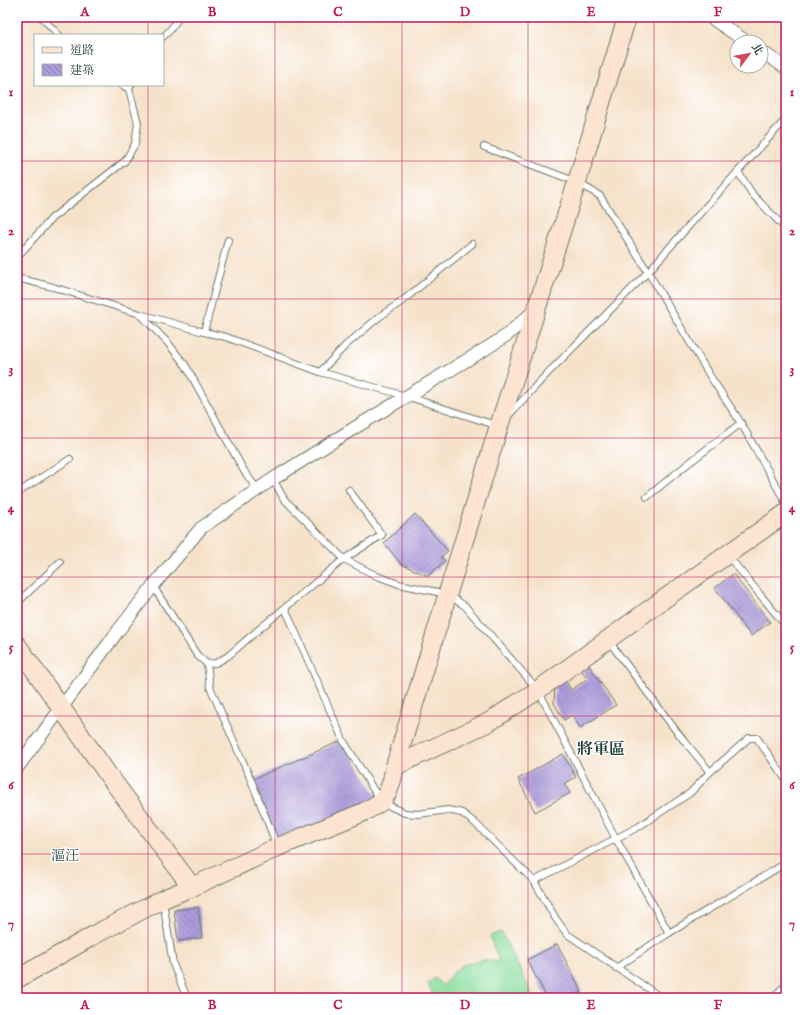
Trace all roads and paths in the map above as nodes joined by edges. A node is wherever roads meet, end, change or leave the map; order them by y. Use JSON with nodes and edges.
{"nodes":[{"id":1,"x":41,"y":17,"type":"edge"},
{"id":2,"x":178,"y":17,"type":"edge"},
{"id":3,"x":627,"y":17,"type":"edge"},
{"id":4,"x":710,"y":17,"type":"edge"},
{"id":5,"x":58,"y":34,"type":"edge"},
{"id":6,"x":735,"y":34,"type":"edge"},
{"id":7,"x":164,"y":36,"type":"edge"},
{"id":8,"x":769,"y":56,"type":"edge"},
{"id":9,"x":786,"y":68,"type":"edge"},
{"id":10,"x":130,"y":87,"type":"edge"},
{"id":11,"x":786,"y":119,"type":"edge"},
{"id":12,"x":484,"y":147,"type":"dead end"},
{"id":13,"x":738,"y":172,"type":"junction"},
{"id":14,"x":577,"y":182,"type":"junction"},
{"id":15,"x":786,"y":229,"type":"edge"},
{"id":16,"x":228,"y":240,"type":"dead end"},
{"id":17,"x":472,"y":244,"type":"dead end"},
{"id":18,"x":17,"y":257,"type":"edge"},
{"id":19,"x":648,"y":272,"type":"junction"},
{"id":20,"x":17,"y":278,"type":"edge"},
{"id":21,"x":535,"y":311,"type":"junction"},
{"id":22,"x":140,"y":314,"type":"junction"},
{"id":23,"x":204,"y":332,"type":"junction"},
{"id":24,"x":320,"y":372,"type":"junction"},
{"id":25,"x":406,"y":396,"type":"junction"},
{"id":26,"x":740,"y":424,"type":"junction"},
{"id":27,"x":498,"y":426,"type":"junction"},
{"id":28,"x":70,"y":458,"type":"dead end"},
{"id":29,"x":273,"y":479,"type":"junction"},
{"id":30,"x":257,"y":489,"type":"junction"},
{"id":31,"x":349,"y":490,"type":"dead end"},
{"id":32,"x":17,"y":493,"type":"edge"},
{"id":33,"x":647,"y":497,"type":"dead end"},
{"id":34,"x":786,"y":503,"type":"edge"},
{"id":35,"x":786,"y":513,"type":"edge"},
{"id":36,"x":727,"y":554,"type":"junction"},
{"id":37,"x":344,"y":559,"type":"junction"},
{"id":38,"x":60,"y":562,"type":"dead end"},
{"id":39,"x":153,"y":586,"type":"junction"},
{"id":40,"x":447,"y":594,"type":"junction"},
{"id":41,"x":17,"y":603,"type":"edge"},
{"id":42,"x":285,"y":608,"type":"junction"},
{"id":43,"x":786,"y":626,"type":"edge"},
{"id":44,"x":608,"y":640,"type":"junction"},
{"id":45,"x":17,"y":645,"type":"edge"},
{"id":46,"x":206,"y":664,"type":"junction"},
{"id":47,"x":538,"y":690,"type":"junction"},
{"id":48,"x":62,"y":708,"type":"junction"},
{"id":49,"x":395,"y":766,"type":"junction"},
{"id":50,"x":17,"y":768,"type":"edge"},
{"id":51,"x":710,"y":772,"type":"junction"},
{"id":52,"x":786,"y":780,"type":"edge"},
{"id":53,"x":380,"y":802,"type":"junction"},
{"id":54,"x":616,"y":839,"type":"junction"},
{"id":55,"x":278,"y":847,"type":"junction"},
{"id":56,"x":786,"y":863,"type":"edge"},
{"id":57,"x":534,"y":881,"type":"junction"},
{"id":58,"x":192,"y":887,"type":"junction"},
{"id":59,"x":163,"y":899,"type":"junction"},
{"id":60,"x":669,"y":932,"type":"junction"},
{"id":61,"x":616,"y":968,"type":"junction"},
{"id":62,"x":17,"y":979,"type":"edge"},
{"id":63,"x":786,"y":985,"type":"edge"},
{"id":64,"x":187,"y":998,"type":"edge"},
{"id":65,"x":662,"y":998,"type":"edge"},
{"id":66,"x":772,"y":998,"type":"edge"}],
"edges":[{"from":1,"to":5,"type":"lane"},
{"from":2,"to":7,"type":"lane"},
{"from":3,"to":14,"type":"street"},
{"from":4,"to":6,"type":"street"},
{"from":8,"to":9,"type":"street"},
{"from":10,"to":18,"type":"lane"},
{"from":11,"to":13,"type":"lane"},
{"from":12,"to":14,"type":"lane"},
{"from":13,"to":15,"type":"lane"},
{"from":13,"to":19,"type":"lane"},
{"from":14,"to":19,"type":"lane"},
{"from":14,"to":21,"type":"street"},
{"from":16,"to":23,"type":"lane"},
{"from":17,"to":24,"type":"lane"},
{"from":19,"to":26,"type":"lane"},
{"from":19,"to":27,"type":"lane"},
{"from":20,"to":22,"type":"lane"},
{"from":21,"to":25,"type":"street"},
{"from":21,"to":27,"type":"street"},
{"from":22,"to":23,"type":"lane"},
{"from":22,"to":30,"type":"lane"},
{"from":23,"to":24,"type":"lane"},
{"from":24,"to":25,"type":"lane"},
{"from":25,"to":27,"type":"lane"},
{"from":25,"to":29,"type":"street"},
{"from":26,"to":33,"type":"lane"},
{"from":26,"to":34,"type":"lane"},
{"from":27,"to":40,"type":"street"},
{"from":28,"to":32,"type":"lane"},
{"from":29,"to":30,"type":"street"},
{"from":29,"to":37,"type":"lane"},
{"from":30,"to":39,"type":"street"},
{"from":31,"to":37,"type":"lane"},
{"from":35,"to":36,"type":"street"},
{"from":36,"to":43,"type":"lane"},
{"from":36,"to":44,"type":"street"},
{"from":37,"to":40,"type":"lane"},
{"from":37,"to":42,"type":"lane"},
{"from":38,"to":41,"type":"lane"},
{"from":39,"to":46,"type":"lane"},
{"from":39,"to":48,"type":"street"},
{"from":40,"to":47,"type":"lane"},
{"from":40,"to":49,"type":"street"},
{"from":42,"to":46,"type":"lane"},
{"from":42,"to":53,"type":"lane"},
{"from":44,"to":47,"type":"street"},
{"from":44,"to":51,"type":"lane"},
{"from":45,"to":48,"type":"street"},
{"from":46,"to":55,"type":"lane"},
{"from":47,"to":49,"type":"street"},
{"from":47,"to":54,"type":"lane"},
{"from":48,"to":50,"type":"street"},
{"from":48,"to":58,"type":"street"},
{"from":49,"to":53,"type":"street"},
{"from":51,"to":52,"type":"lane"},
{"from":51,"to":54,"type":"lane"},
{"from":53,"to":55,"type":"street"},
{"from":53,"to":57,"type":"lane"},
{"from":54,"to":57,"type":"lane"},
{"from":54,"to":60,"type":"lane"},
{"from":55,"to":58,"type":"street"},
{"from":56,"to":60,"type":"lane"},
{"from":57,"to":61,"type":"lane"},
{"from":58,"to":59,"type":"street"},
{"from":59,"to":62,"type":"street"},
{"from":59,"to":64,"type":"lane"},
{"from":60,"to":61,"type":"lane"},
{"from":61,"to":65,"type":"lane"},
{"from":63,"to":66,"type":"lane"}]}
